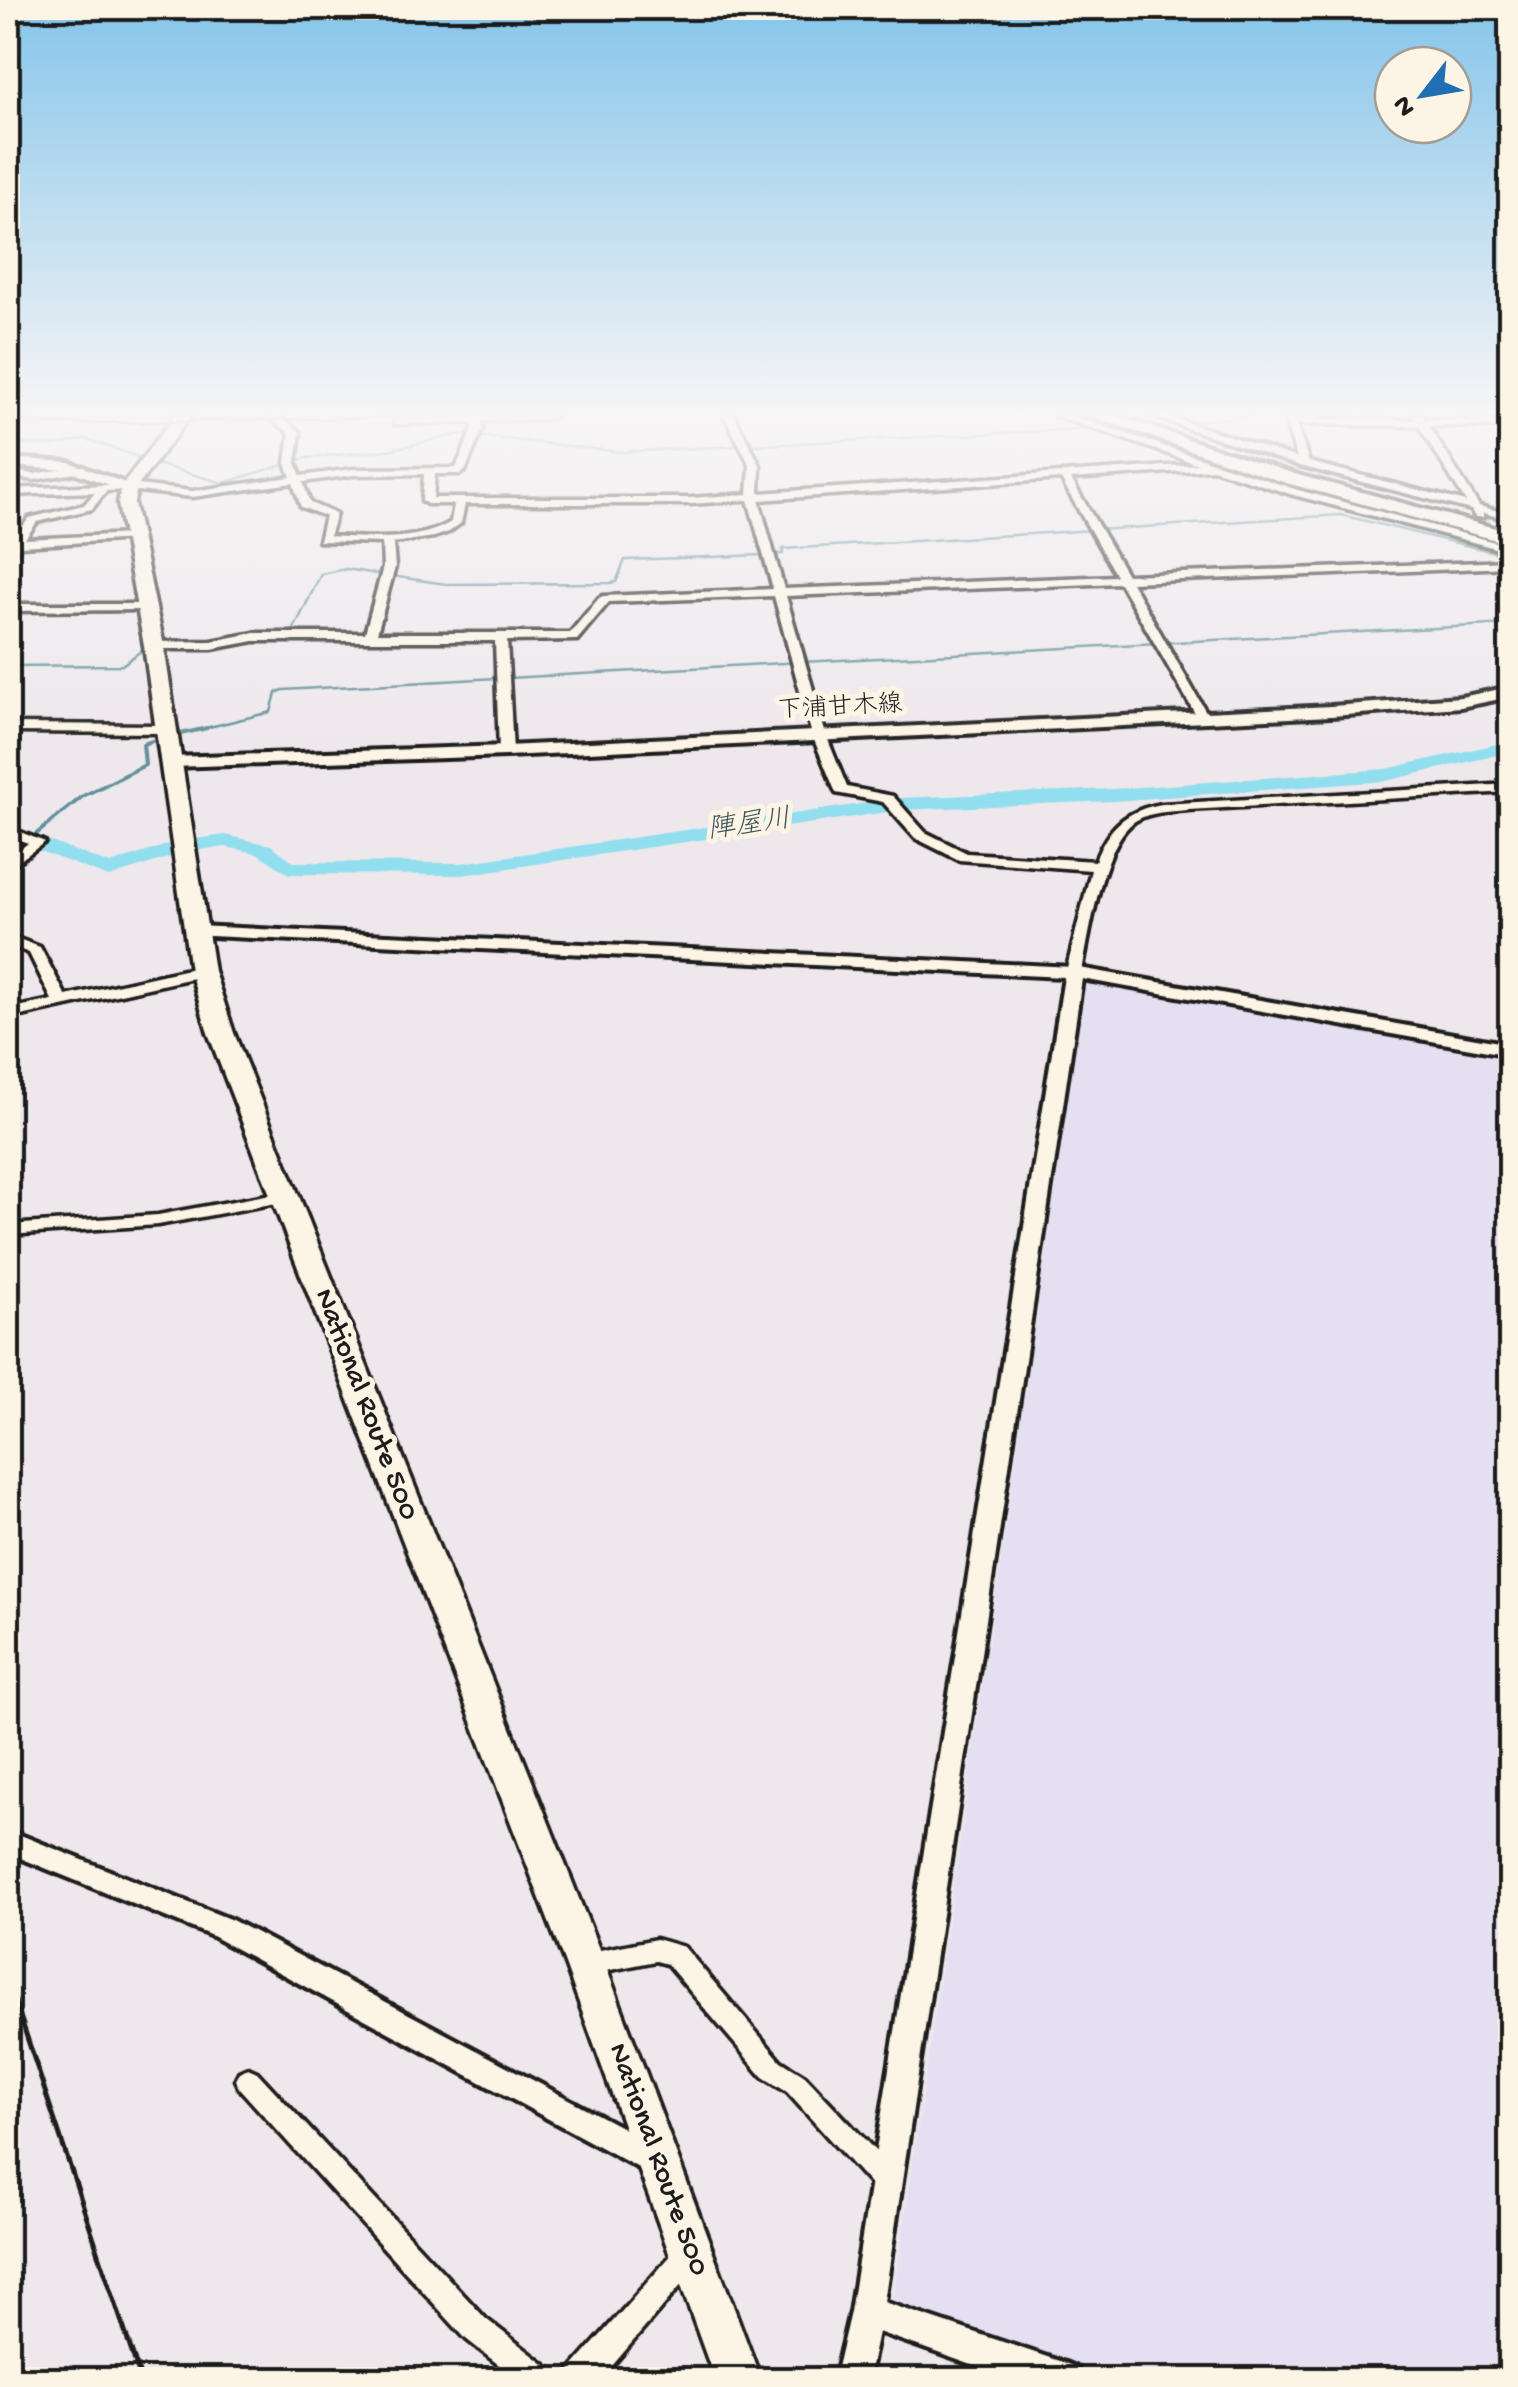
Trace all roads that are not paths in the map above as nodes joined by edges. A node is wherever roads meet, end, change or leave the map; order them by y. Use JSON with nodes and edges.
{"nodes":[{"id":1,"x":130,"y":526,"type":"edge"},
{"id":2,"x":327,"y":526,"type":"edge"},
{"id":3,"x":452,"y":526,"type":"edge"},
{"id":4,"x":761,"y":526,"type":"edge"},
{"id":5,"x":1093,"y":526,"type":"edge"},
{"id":6,"x":1442,"y":526,"type":"edge"},
{"id":7,"x":1449,"y":526,"type":"edge"},
{"id":8,"x":1454,"y":526,"type":"edge"},
{"id":9,"x":132,"y":537,"type":"junction"},
{"id":10,"x":387,"y":540,"type":"junction"},
{"id":11,"x":13,"y":543,"type":"edge"},
{"id":12,"x":1508,"y":544,"type":"edge"},
{"id":13,"x":8,"y":556,"type":"edge"},
{"id":14,"x":1510,"y":564,"type":"edge"},
{"id":15,"x":1123,"y":579,"type":"junction"},
{"id":16,"x":779,"y":593,"type":"junction"},
{"id":17,"x":13,"y":608,"type":"edge"},
{"id":18,"x":147,"y":608,"type":"junction"},
{"id":19,"x":8,"y":624,"type":"edge"},
{"id":20,"x":502,"y":637,"type":"junction"},
{"id":21,"x":369,"y":638,"type":"junction"},
{"id":22,"x":154,"y":646,"type":"junction"},
{"id":23,"x":1510,"y":692,"type":"edge"},
{"id":24,"x":1203,"y":717,"type":"junction"},
{"id":25,"x":8,"y":728,"type":"edge"},
{"id":26,"x":166,"y":729,"type":"junction"},
{"id":27,"x":819,"y":735,"type":"junction"},
{"id":28,"x":506,"y":751,"type":"junction"},
{"id":29,"x":172,"y":762,"type":"junction"},
{"id":30,"x":1510,"y":788,"type":"edge"},
{"id":31,"x":8,"y":831,"type":"edge"},
{"id":32,"x":8,"y":865,"type":"edge"},
{"id":33,"x":1101,"y":866,"type":"junction"},
{"id":34,"x":196,"y":931,"type":"junction"},
{"id":35,"x":8,"y":940,"type":"edge"},
{"id":36,"x":202,"y":972,"type":"junction"},
{"id":37,"x":1074,"y":972,"type":"junction"},
{"id":38,"x":61,"y":1002,"type":"junction"},
{"id":39,"x":8,"y":1014,"type":"edge"},
{"id":40,"x":1510,"y":1049,"type":"edge"},
{"id":41,"x":287,"y":1196,"type":"junction"},
{"id":42,"x":8,"y":1230,"type":"edge"},
{"id":43,"x":8,"y":1841,"type":"edge"},
{"id":44,"x":585,"y":1964,"type":"junction"},
{"id":45,"x":248,"y":2080,"type":"dead end"},
{"id":46,"x":655,"y":2161,"type":"junction"},
{"id":47,"x":887,"y":2183,"type":"junction"},
{"id":48,"x":692,"y":2252,"type":"junction"},
{"id":49,"x":866,"y":2312,"type":"junction"},
{"id":50,"x":542,"y":2380,"type":"edge"},
{"id":51,"x":580,"y":2380,"type":"edge"},
{"id":52,"x":738,"y":2380,"type":"edge"},
{"id":53,"x":851,"y":2380,"type":"edge"},
{"id":54,"x":1065,"y":2380,"type":"edge"}],
"edges":[{"from":1,"to":9,"type":"highway","name":"National Route 500"},
{"from":2,"to":10,"type":"street"},
{"from":3,"to":10,"type":"street"},
{"from":4,"to":16,"type":"street"},
{"from":5,"to":15,"type":"street"},
{"from":6,"to":12,"type":"street"},
{"from":7,"to":12,"type":"highway"},
{"from":8,"to":12,"type":"highway"},
{"from":9,"to":11,"type":"street"},
{"from":9,"to":18,"type":"highway","name":"National Route 500"},
{"from":10,"to":21,"type":"street"},
{"from":11,"to":13,"type":"street"},
{"from":14,"to":15,"type":"street"},
{"from":15,"to":16,"type":"street"},
{"from":15,"to":24,"type":"street"},
{"from":16,"to":20,"type":"street"},
{"from":16,"to":27,"type":"street"},
{"from":17,"to":18,"type":"street"},
{"from":17,"to":19,"type":"street"},
{"from":18,"to":22,"type":"highway","name":"National Route 500"},
{"from":20,"to":21,"type":"street"},
{"from":20,"to":28,"type":"street"},
{"from":21,"to":22,"type":"street"},
{"from":22,"to":26,"type":"highway","name":"National Route 500"},
{"from":23,"to":24,"type":"main road","name":"下浦甘木線"},
{"from":24,"to":27,"type":"main road","name":"下浦甘木線"},
{"from":25,"to":26,"type":"street"},
{"from":26,"to":29,"type":"highway","name":"National Route 500"},
{"from":27,"to":28,"type":"main road","name":"下浦甘木線"},
{"from":27,"to":33,"type":"street"},
{"from":28,"to":29,"type":"main road","name":"下浦甘木線"},
{"from":29,"to":34,"type":"highway","name":"National Route 500"},
{"from":30,"to":33,"type":"street"},
{"from":31,"to":32,"type":"street"},
{"from":33,"to":37,"type":"street"},
{"from":34,"to":36,"type":"highway","name":"National Route 500"},
{"from":34,"to":37,"type":"street"},
{"from":35,"to":38,"type":"street"},
{"from":36,"to":38,"type":"street"},
{"from":36,"to":41,"type":"highway","name":"National Route 500"},
{"from":37,"to":40,"type":"street"},
{"from":37,"to":47,"type":"street"},
{"from":38,"to":39,"type":"street"},
{"from":41,"to":42,"type":"street"},
{"from":41,"to":44,"type":"highway","name":"National Route 500"},
{"from":43,"to":46,"type":"street"},
{"from":44,"to":46,"type":"highway","name":"National Route 500"},
{"from":44,"to":47,"type":"street"},
{"from":45,"to":50,"type":"street"},
{"from":46,"to":48,"type":"highway","name":"National Route 500"},
{"from":47,"to":49,"type":"street"},
{"from":48,"to":51,"type":"street"},
{"from":48,"to":52,"type":"highway","name":"National Route 500"},
{"from":49,"to":53,"type":"street"},
{"from":49,"to":54,"type":"street"}]}
